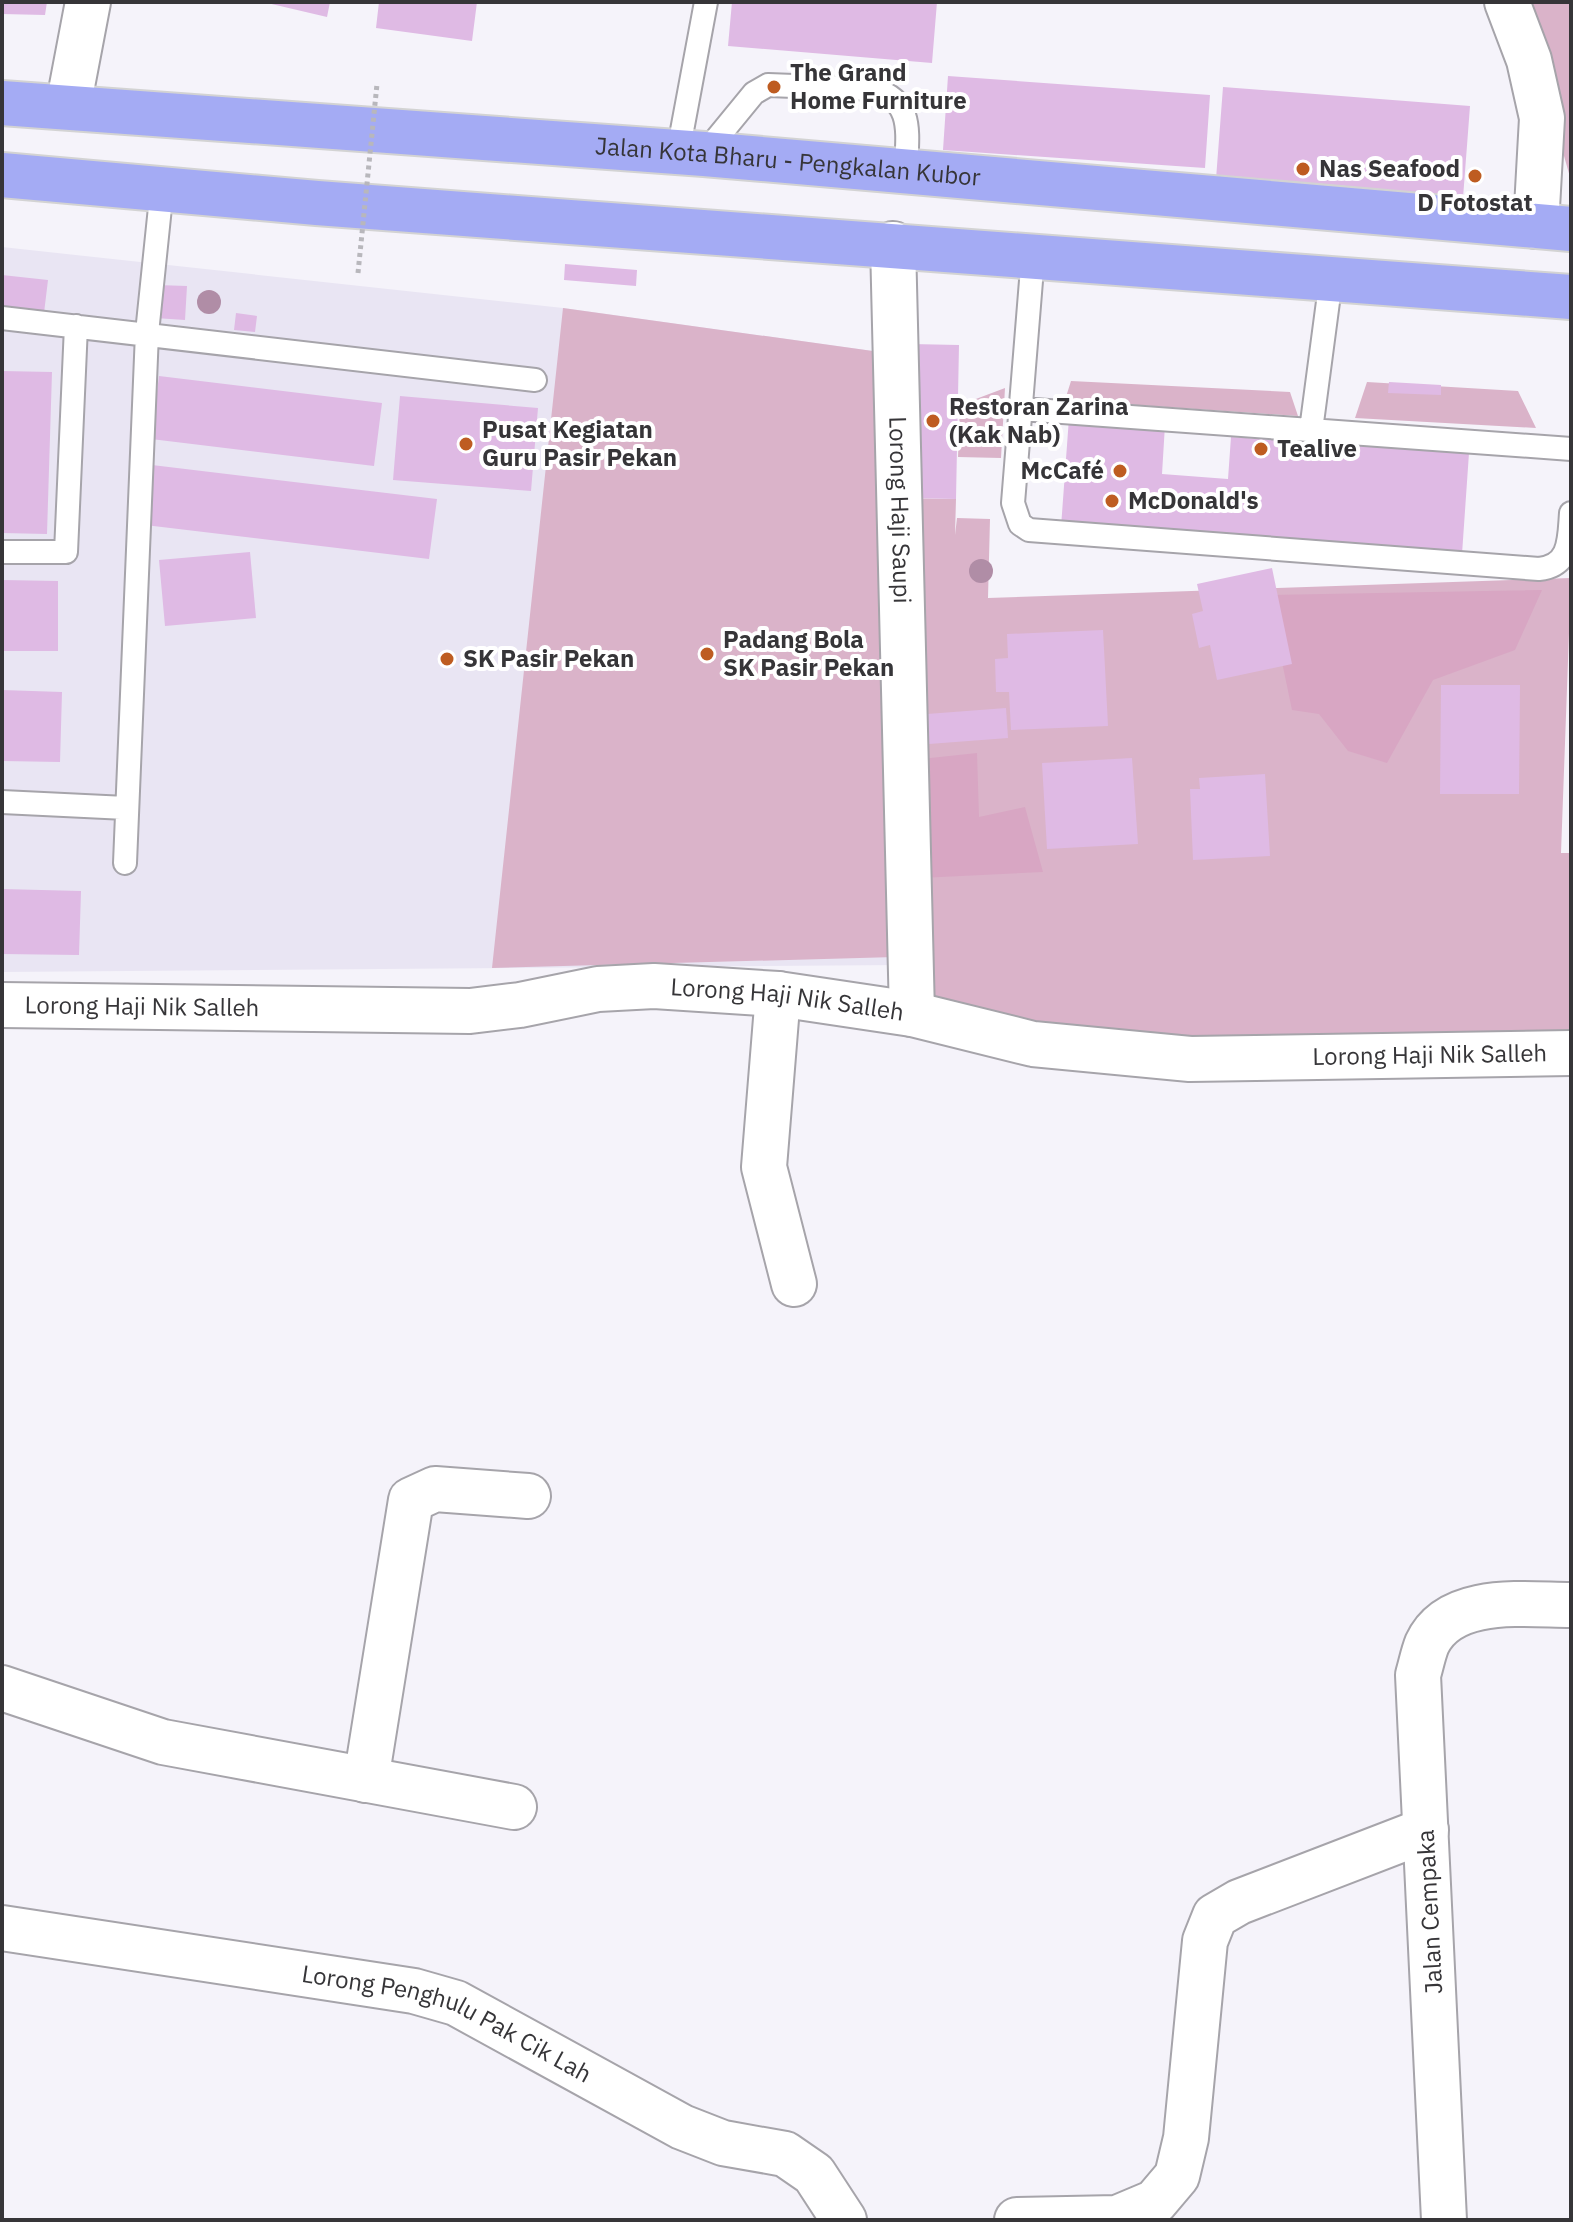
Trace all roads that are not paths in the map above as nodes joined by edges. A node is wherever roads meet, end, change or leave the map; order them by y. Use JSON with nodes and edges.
{"nodes":[{"id":1,"x":88,"y":2,"type":"edge"},
{"id":2,"x":706,"y":2,"type":"edge"},
{"id":3,"x":1507,"y":2,"type":"edge"},
{"id":4,"x":2,"y":103,"type":"edge"},
{"id":5,"x":68,"y":107,"type":"junction"},
{"id":6,"x":691,"y":153,"type":"junction"},
{"id":7,"x":906,"y":171,"type":"junction"},
{"id":8,"x":2,"y":175,"type":"edge"},
{"id":9,"x":162,"y":188,"type":"junction"},
{"id":10,"x":1553,"y":228,"type":"edge"},
{"id":11,"x":893,"y":244,"type":"junction"},
{"id":12,"x":1033,"y":256,"type":"junction"},
{"id":13,"x":1331,"y":279,"type":"junction"},
{"id":14,"x":1571,"y":297,"type":"edge"},
{"id":15,"x":2,"y":318,"type":"edge"},
{"id":16,"x":76,"y":326,"type":"junction"},
{"id":17,"x":147,"y":333,"type":"junction"},
{"id":18,"x":535,"y":380,"type":"dead end"},
{"id":19,"x":1021,"y":409,"type":"junction"},
{"id":20,"x":1311,"y":430,"type":"junction"},
{"id":21,"x":1571,"y":449,"type":"edge"},
{"id":22,"x":1571,"y":513,"type":"edge"},
{"id":23,"x":2,"y":552,"type":"edge"},
{"id":24,"x":2,"y":802,"type":"edge"},
{"id":25,"x":126,"y":808,"type":"junction"},
{"id":26,"x":125,"y":863,"type":"dead end"},
{"id":27,"x":778,"y":994,"type":"junction"},
{"id":28,"x":2,"y":1005,"type":"edge"},
{"id":29,"x":912,"y":1014,"type":"junction"},
{"id":30,"x":1571,"y":1053,"type":"edge"},
{"id":31,"x":794,"y":1284,"type":"dead end"},
{"id":32,"x":528,"y":1496,"type":"dead end"},
{"id":33,"x":1571,"y":1605,"type":"edge"},
{"id":34,"x":2,"y":1688,"type":"edge"},
{"id":35,"x":366,"y":1780,"type":"junction"},
{"id":36,"x":514,"y":1807,"type":"dead end"},
{"id":37,"x":1426,"y":1830,"type":"junction"},
{"id":38,"x":2,"y":1928,"type":"edge"},
{"id":39,"x":844,"y":2220,"type":"edge"},
{"id":40,"x":1017,"y":2220,"type":"edge"},
{"id":41,"x":1444,"y":2220,"type":"edge"}],
"edges":[{"from":1,"to":5,"type":"street"},
{"from":2,"to":6,"type":"lane"},
{"from":3,"to":10,"type":"street"},
{"from":4,"to":5,"type":"highway","name":"Jalan Kota Bharu - Pengkalan Kubor"},
{"from":5,"to":6,"type":"highway","name":"Jalan Kota Bharu - Pengkalan Kubor"},
{"from":6,"to":7,"type":"highway","name":"Jalan Kota Bharu - Pengkalan Kubor"},
{"from":6,"to":7,"type":"lane"},
{"from":7,"to":10,"type":"highway","name":"Jalan Kota Bharu - Pengkalan Kubor"},
{"from":8,"to":9,"type":"highway"},
{"from":9,"to":11,"type":"highway"},
{"from":9,"to":17,"type":"lane"},
{"from":11,"to":12,"type":"highway"},
{"from":11,"to":29,"type":"street","name":"Lorong Haji Saupi"},
{"from":12,"to":13,"type":"highway"},
{"from":12,"to":19,"type":"lane"},
{"from":13,"to":14,"type":"highway"},
{"from":13,"to":20,"type":"lane"},
{"from":15,"to":16,"type":"lane"},
{"from":16,"to":17,"type":"lane"},
{"from":16,"to":23,"type":"lane"},
{"from":17,"to":18,"type":"lane"},
{"from":17,"to":25,"type":"lane"},
{"from":19,"to":20,"type":"lane"},
{"from":19,"to":22,"type":"lane"},
{"from":20,"to":21,"type":"lane"},
{"from":24,"to":25,"type":"lane"},
{"from":25,"to":26,"type":"lane"},
{"from":27,"to":28,"type":"street","name":"Lorong Haji Nik Salleh"},
{"from":27,"to":29,"type":"street","name":"Lorong Haji Nik Salleh"},
{"from":27,"to":31,"type":"street"},
{"from":29,"to":30,"type":"street","name":"Lorong Haji Nik Salleh"},
{"from":32,"to":35,"type":"street"},
{"from":33,"to":37,"type":"street","name":"Jalan Cempaka"},
{"from":34,"to":35,"type":"street"},
{"from":35,"to":36,"type":"street"},
{"from":37,"to":40,"type":"street"},
{"from":37,"to":41,"type":"street","name":"Jalan Cempaka"},
{"from":38,"to":39,"type":"street","name":"Lorong Penghulu Pak Cik Lah"}]}
